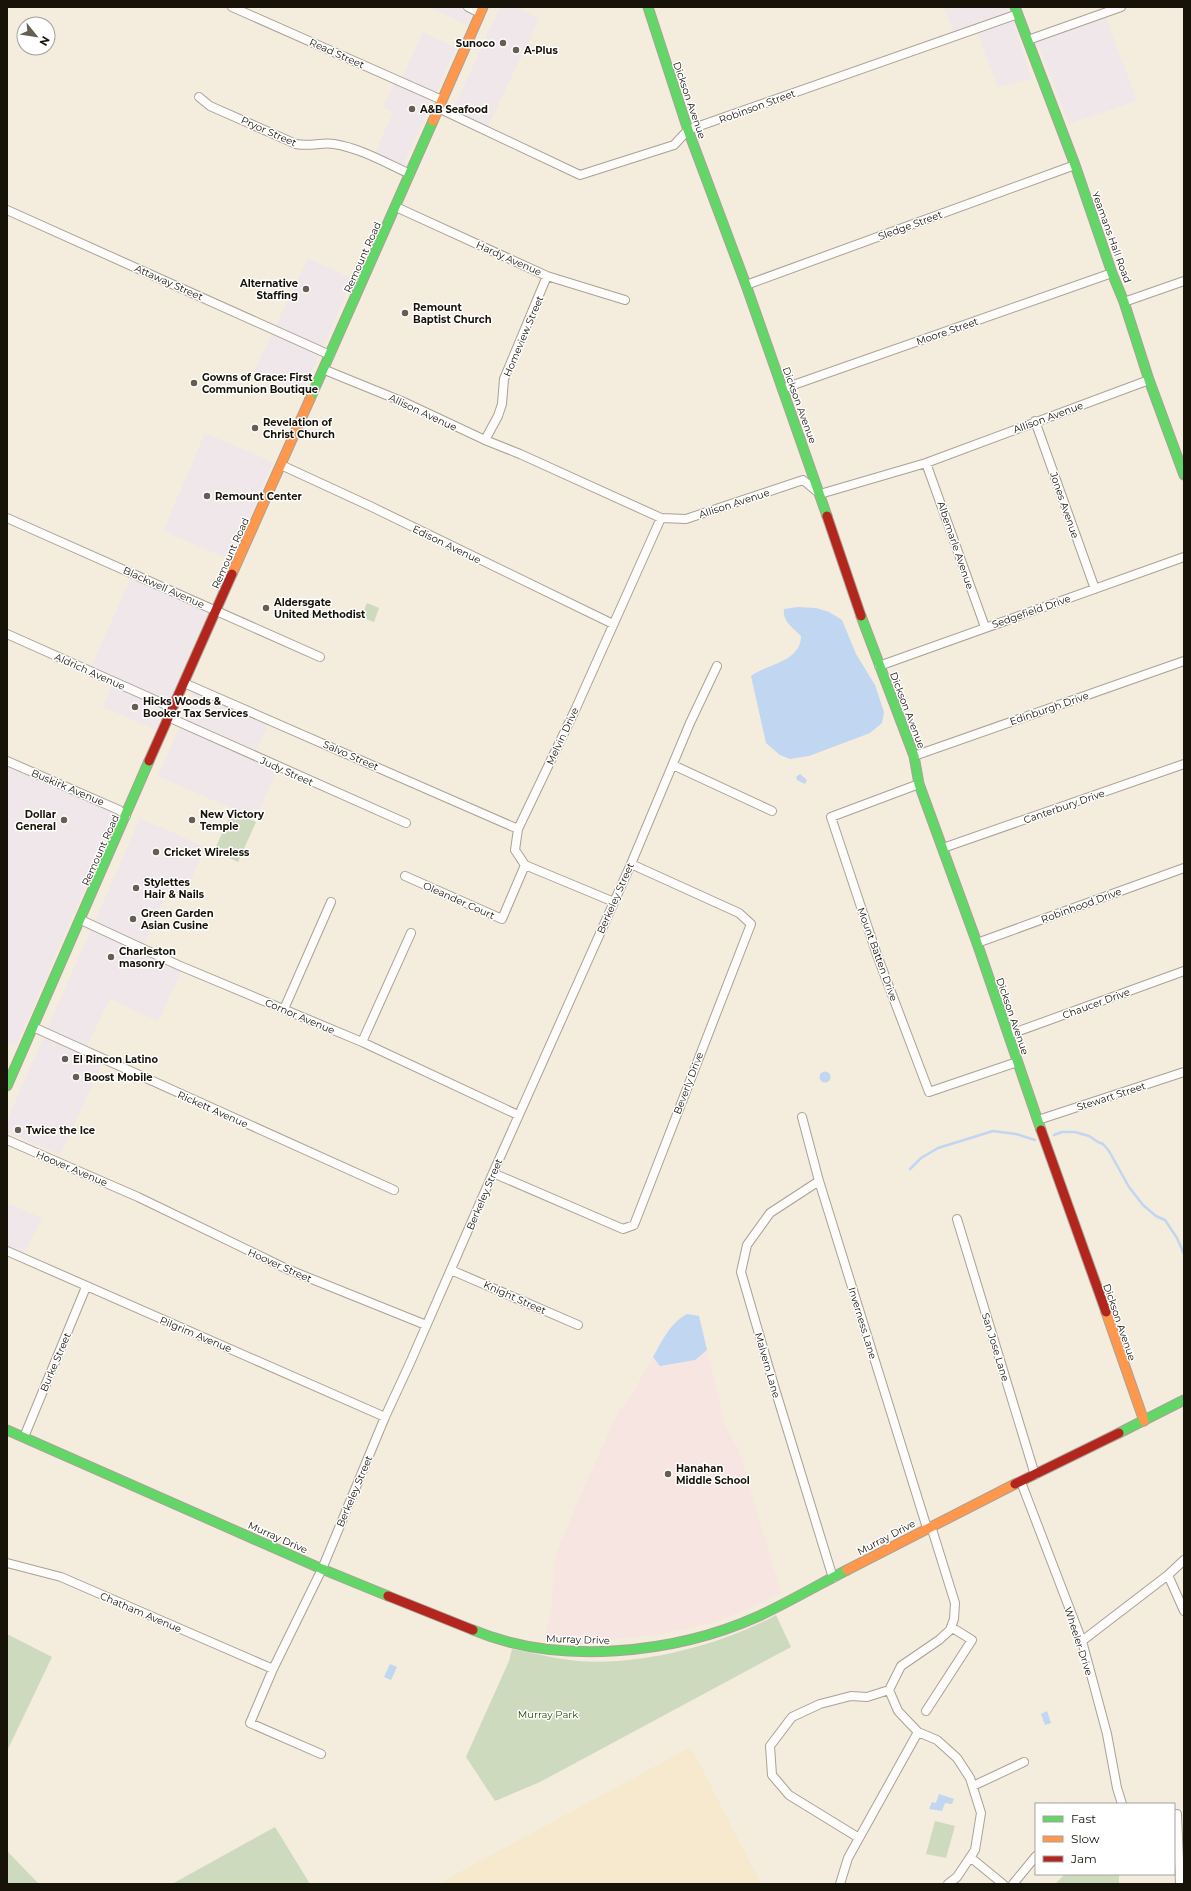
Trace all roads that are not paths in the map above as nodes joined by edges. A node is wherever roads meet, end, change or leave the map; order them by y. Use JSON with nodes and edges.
{"nodes":[{"id":1,"x":232,"y":7,"type":"edge"},
{"id":2,"x":468,"y":7,"type":"edge"},
{"id":3,"x":648,"y":7,"type":"edge"},
{"id":4,"x":1121,"y":7,"type":"edge"},
{"id":5,"x":481,"y":10,"type":"edge"},
{"id":6,"x":1017,"y":10,"type":"edge"},
{"id":7,"x":1028,"y":40,"type":"junction"},
{"id":8,"x":199,"y":97,"type":"dead end"},
{"id":9,"x":440,"y":104,"type":"junction"},
{"id":10,"x":688,"y":130,"type":"junction"},
{"id":11,"x":1075,"y":165,"type":"junction"},
{"id":12,"x":410,"y":174,"type":"junction"},
{"id":13,"x":396,"y":207,"type":"junction"},
{"id":14,"x":7,"y":210,"type":"edge"},
{"id":15,"x":1112,"y":273,"type":"junction"},
{"id":16,"x":548,"y":276,"type":"junction"},
{"id":17,"x":1184,"y":281,"type":"edge"},
{"id":18,"x":746,"y":285,"type":"junction"},
{"id":19,"x":625,"y":300,"type":"dead end"},
{"id":20,"x":1124,"y":302,"type":"junction"},
{"id":21,"x":330,"y":355,"type":"junction"},
{"id":22,"x":324,"y":370,"type":"junction"},
{"id":23,"x":1149,"y":380,"type":"junction"},
{"id":24,"x":782,"y":389,"type":"junction"},
{"id":25,"x":1035,"y":421,"type":"junction"},
{"id":26,"x":484,"y":440,"type":"junction"},
{"id":27,"x":926,"y":463,"type":"junction"},
{"id":28,"x":281,"y":465,"type":"junction"},
{"id":29,"x":1184,"y":475,"type":"edge"},
{"id":30,"x":820,"y":494,"type":"junction"},
{"id":31,"x":7,"y":518,"type":"edge"},
{"id":32,"x":661,"y":518,"type":"junction"},
{"id":33,"x":1184,"y":557,"type":"edge"},
{"id":34,"x":1095,"y":589,"type":"junction"},
{"id":35,"x":216,"y":611,"type":"junction"},
{"id":36,"x":613,"y":624,"type":"junction"},
{"id":37,"x":984,"y":627,"type":"junction"},
{"id":38,"x":7,"y":634,"type":"edge"},
{"id":39,"x":320,"y":658,"type":"dead end"},
{"id":40,"x":1184,"y":661,"type":"edge"},
{"id":41,"x":717,"y":666,"type":"dead end"},
{"id":42,"x":879,"y":666,"type":"junction"},
{"id":43,"x":184,"y":683,"type":"junction"},
{"id":44,"x":172,"y":708,"type":"junction"},
{"id":45,"x":168,"y":717,"type":"junction"},
{"id":46,"x":914,"y":756,"type":"junction"},
{"id":47,"x":7,"y":761,"type":"edge"},
{"id":48,"x":1184,"y":764,"type":"edge"},
{"id":49,"x":673,"y":765,"type":"junction"},
{"id":50,"x":919,"y":784,"type":"junction"},
{"id":51,"x":772,"y":811,"type":"dead end"},
{"id":52,"x":126,"y":816,"type":"junction"},
{"id":53,"x":406,"y":823,"type":"dead end"},
{"id":54,"x":518,"y":829,"type":"junction"},
{"id":55,"x":944,"y":848,"type":"junction"},
{"id":56,"x":631,"y":864,"type":"junction"},
{"id":57,"x":525,"y":865,"type":"junction"},
{"id":58,"x":1184,"y":868,"type":"edge"},
{"id":59,"x":405,"y":876,"type":"dead end"},
{"id":60,"x":331,"y":902,"type":"dead end"},
{"id":61,"x":614,"y":902,"type":"junction"},
{"id":62,"x":81,"y":920,"type":"junction"},
{"id":63,"x":411,"y":933,"type":"dead end"},
{"id":64,"x":977,"y":943,"type":"junction"},
{"id":65,"x":1184,"y":971,"type":"edge"},
{"id":66,"x":284,"y":1009,"type":"junction"},
{"id":67,"x":33,"y":1027,"type":"junction"},
{"id":68,"x":1008,"y":1035,"type":"junction"},
{"id":69,"x":362,"y":1042,"type":"junction"},
{"id":70,"x":1017,"y":1062,"type":"junction"},
{"id":71,"x":1184,"y":1072,"type":"edge"},
{"id":72,"x":7,"y":1086,"type":"edge"},
{"id":73,"x":518,"y":1115,"type":"junction"},
{"id":74,"x":802,"y":1117,"type":"dead end"},
{"id":75,"x":1038,"y":1120,"type":"junction"},
{"id":76,"x":7,"y":1140,"type":"edge"},
{"id":77,"x":493,"y":1173,"type":"junction"},
{"id":78,"x":820,"y":1181,"type":"junction"},
{"id":79,"x":394,"y":1190,"type":"dead end"},
{"id":80,"x":138,"y":1197,"type":"joint"},
{"id":81,"x":956,"y":1219,"type":"dead end"},
{"id":82,"x":7,"y":1252,"type":"edge"},
{"id":83,"x":451,"y":1270,"type":"junction"},
{"id":84,"x":86,"y":1287,"type":"junction"},
{"id":85,"x":426,"y":1325,"type":"junction"},
{"id":86,"x":578,"y":1325,"type":"dead end"},
{"id":87,"x":1184,"y":1400,"type":"edge"},
{"id":88,"x":385,"y":1417,"type":"junction"},
{"id":89,"x":1144,"y":1421,"type":"junction"},
{"id":90,"x":7,"y":1430,"type":"edge"},
{"id":91,"x":24,"y":1437,"type":"junction"},
{"id":92,"x":1035,"y":1475,"type":"junction"},
{"id":93,"x":1020,"y":1482,"type":"junction"},
{"id":94,"x":929,"y":1527,"type":"junction"},
{"id":95,"x":1184,"y":1560,"type":"edge"},
{"id":96,"x":7,"y":1563,"type":"edge"},
{"id":97,"x":322,"y":1569,"type":"junction"},
{"id":98,"x":1168,"y":1575,"type":"junction"},
{"id":99,"x":833,"y":1578,"type":"junction"},
{"id":100,"x":1184,"y":1611,"type":"edge"},
{"id":101,"x":952,"y":1627,"type":"junction"},
{"id":102,"x":1082,"y":1641,"type":"junction"},
{"id":103,"x":273,"y":1669,"type":"junction"},
{"id":104,"x":889,"y":1690,"type":"junction"},
{"id":105,"x":926,"y":1711,"type":"dead end"},
{"id":106,"x":918,"y":1732,"type":"junction"},
{"id":107,"x":321,"y":1754,"type":"dead end"},
{"id":108,"x":1024,"y":1762,"type":"dead end"},
{"id":109,"x":973,"y":1786,"type":"junction"},
{"id":110,"x":1122,"y":1803,"type":"edge"},
{"id":111,"x":1178,"y":1812,"type":"edge"},
{"id":112,"x":859,"y":1838,"type":"junction"},
{"id":113,"x":970,"y":1857,"type":"junction"},
{"id":114,"x":1035,"y":1857,"type":"edge"},
{"id":115,"x":840,"y":1884,"type":"edge"},
{"id":116,"x":948,"y":1884,"type":"edge"},
{"id":117,"x":1003,"y":1884,"type":"edge"},
{"id":118,"x":1014,"y":1884,"type":"edge"},
{"id":119,"x":1180,"y":1884,"type":"edge"}],
"edges":[{"from":1,"to":9,"type":"street","name":"Read Street"},
{"from":2,"to":5,"type":"street"},
{"from":3,"to":10,"type":"street","name":"Dickson Avenue"},
{"from":4,"to":7,"type":"street"},
{"from":5,"to":9,"type":"street","name":"Remount Road"},
{"from":6,"to":7,"type":"street","name":"Yeamans Hall Road"},
{"from":6,"to":10,"type":"street","name":"Robinson Street"},
{"from":7,"to":11,"type":"street","name":"Yeamans Hall Road"},
{"from":8,"to":12,"type":"street","name":"Pryor Street"},
{"from":9,"to":10,"type":"street","name":"Robinson Street"},
{"from":9,"to":12,"type":"street","name":"Remount Road"},
{"from":10,"to":18,"type":"street","name":"Dickson Avenue"},
{"from":11,"to":15,"type":"street","name":"Yeamans Hall Road"},
{"from":11,"to":18,"type":"street","name":"Sledge Street"},
{"from":12,"to":13,"type":"street","name":"Remount Road"},
{"from":13,"to":16,"type":"street","name":"Hardy Avenue"},
{"from":13,"to":21,"type":"street","name":"Remount Road"},
{"from":14,"to":21,"type":"street","name":"Attaway Street"},
{"from":15,"to":20,"type":"street","name":"Yeamans Hall Road"},
{"from":15,"to":24,"type":"street","name":"Moore Street"},
{"from":16,"to":19,"type":"street","name":"Hardy Avenue"},
{"from":16,"to":26,"type":"street","name":"Homeview Street"},
{"from":17,"to":20,"type":"street"},
{"from":18,"to":24,"type":"street","name":"Dickson Avenue"},
{"from":20,"to":23,"type":"street","name":"Yeamans Hall Road"},
{"from":21,"to":22,"type":"street","name":"Remount Road"},
{"from":22,"to":26,"type":"street","name":"Allison Avenue"},
{"from":22,"to":28,"type":"street","name":"Remount Road"},
{"from":23,"to":25,"type":"street","name":"Allison Avenue"},
{"from":23,"to":29,"type":"street","name":"Yeamans Hall Road"},
{"from":24,"to":30,"type":"street","name":"Dickson Avenue"},
{"from":25,"to":27,"type":"street","name":"Allison Avenue"},
{"from":25,"to":34,"type":"street","name":"Jones Avenue"},
{"from":26,"to":32,"type":"street","name":"Allison Avenue"},
{"from":27,"to":30,"type":"street","name":"Allison Avenue"},
{"from":27,"to":37,"type":"street","name":"Albemarle Avenue"},
{"from":28,"to":35,"type":"street","name":"Remount Road"},
{"from":28,"to":36,"type":"street","name":"Edison Avenue"},
{"from":30,"to":32,"type":"street","name":"Allison Avenue"},
{"from":30,"to":42,"type":"street","name":"Dickson Avenue"},
{"from":31,"to":35,"type":"street","name":"Blackwell Avenue"},
{"from":32,"to":36,"type":"street","name":"Melvin Drive"},
{"from":33,"to":34,"type":"street","name":"Sedgefield Drive"},
{"from":34,"to":37,"type":"street","name":"Sedgefield Drive"},
{"from":35,"to":39,"type":"street","name":"Blackwell Avenue"},
{"from":35,"to":43,"type":"street","name":"Remount Road"},
{"from":36,"to":54,"type":"street","name":"Melvin Drive"},
{"from":37,"to":42,"type":"street","name":"Sedgefield Drive"},
{"from":38,"to":44,"type":"street","name":"Aldrich Avenue"},
{"from":40,"to":46,"type":"street","name":"Edinburgh Drive"},
{"from":41,"to":49,"type":"street","name":"Berkeley Street"},
{"from":42,"to":46,"type":"street","name":"Dickson Avenue"},
{"from":43,"to":44,"type":"street","name":"Remount Road"},
{"from":43,"to":54,"type":"street","name":"Salvo Street"},
{"from":44,"to":45,"type":"street","name":"Remount Road"},
{"from":45,"to":52,"type":"street","name":"Remount Road"},
{"from":45,"to":53,"type":"street","name":"Judy Street"},
{"from":46,"to":50,"type":"street","name":"Dickson Avenue"},
{"from":47,"to":52,"type":"street","name":"Buskirk Avenue"},
{"from":48,"to":55,"type":"street","name":"Canterbury Drive"},
{"from":49,"to":51,"type":"street"},
{"from":49,"to":56,"type":"street","name":"Berkeley Street"},
{"from":50,"to":55,"type":"street","name":"Dickson Avenue"},
{"from":50,"to":70,"type":"street","name":"Mount Batten Drive"},
{"from":52,"to":62,"type":"street","name":"Remount Road"},
{"from":54,"to":57,"type":"street","name":"Melvin Drive"},
{"from":55,"to":64,"type":"street","name":"Dickson Avenue"},
{"from":56,"to":61,"type":"street","name":"Berkeley Street"},
{"from":56,"to":77,"type":"street","name":"Beverly Drive"},
{"from":57,"to":59,"type":"street","name":"Oleander Court"},
{"from":57,"to":61,"type":"street"},
{"from":58,"to":64,"type":"street","name":"Robinhood Drive"},
{"from":60,"to":66,"type":"street"},
{"from":61,"to":73,"type":"street","name":"Berkeley Street"},
{"from":62,"to":66,"type":"street","name":"Cornor Avenue"},
{"from":62,"to":67,"type":"street","name":"Remount Road"},
{"from":63,"to":69,"type":"street"},
{"from":64,"to":68,"type":"street","name":"Dickson Avenue"},
{"from":65,"to":68,"type":"street","name":"Chaucer Drive"},
{"from":66,"to":69,"type":"street","name":"Cornor Avenue"},
{"from":67,"to":72,"type":"street","name":"Remount Road"},
{"from":67,"to":79,"type":"street","name":"Rickett Avenue"},
{"from":68,"to":70,"type":"street","name":"Dickson Avenue"},
{"from":69,"to":73,"type":"street","name":"Cornor Avenue"},
{"from":70,"to":75,"type":"street","name":"Dickson Avenue"},
{"from":71,"to":75,"type":"street","name":"Stewart Street"},
{"from":73,"to":77,"type":"street","name":"Berkeley Street"},
{"from":74,"to":78,"type":"street","name":"Inverness Lane"},
{"from":75,"to":89,"type":"street","name":"Dickson Avenue"},
{"from":76,"to":80,"type":"street","name":"Hoover Avenue"},
{"from":77,"to":83,"type":"street","name":"Berkeley Street"},
{"from":78,"to":94,"type":"street","name":"Inverness Lane"},
{"from":78,"to":99,"type":"street","name":"Malvern Lane"},
{"from":80,"to":85,"type":"street","name":"Hoover Street"},
{"from":81,"to":92,"type":"street","name":"San Jose Lane"},
{"from":82,"to":84,"type":"street","name":"Pilgrim Avenue"},
{"from":83,"to":85,"type":"street","name":"Berkeley Street"},
{"from":83,"to":86,"type":"street","name":"Knight Street"},
{"from":84,"to":88,"type":"street","name":"Pilgrim Avenue"},
{"from":84,"to":91,"type":"street","name":"Burke Street"},
{"from":85,"to":88,"type":"street","name":"Berkeley Street"},
{"from":87,"to":89,"type":"street","name":"Murray Drive"},
{"from":88,"to":97,"type":"street","name":"Berkeley Street"},
{"from":89,"to":92,"type":"street","name":"Murray Drive"},
{"from":90,"to":91,"type":"street","name":"Murray Drive"},
{"from":91,"to":97,"type":"street","name":"Murray Drive"},
{"from":92,"to":93,"type":"street","name":"Murray Drive"},
{"from":93,"to":94,"type":"street","name":"Murray Drive"},
{"from":93,"to":102,"type":"street","name":"Wheeler Drive"},
{"from":94,"to":99,"type":"street","name":"Murray Drive"},
{"from":94,"to":101,"type":"street","name":"Inverness Lane"},
{"from":95,"to":98,"type":"street"},
{"from":96,"to":103,"type":"street","name":"Chatham Avenue"},
{"from":97,"to":99,"type":"street","name":"Murray Drive"},
{"from":97,"to":103,"type":"street","name":"Berkeley Street"},
{"from":98,"to":100,"type":"street"},
{"from":98,"to":102,"type":"street"},
{"from":101,"to":104,"type":"street"},
{"from":101,"to":105,"type":"street"},
{"from":102,"to":110,"type":"street","name":"Wheeler Drive"},
{"from":103,"to":107,"type":"street","name":"Berkeley Street"},
{"from":104,"to":106,"type":"street"},
{"from":104,"to":112,"type":"street"},
{"from":106,"to":109,"type":"street"},
{"from":106,"to":112,"type":"street"},
{"from":108,"to":109,"type":"street"},
{"from":109,"to":113,"type":"street"},
{"from":111,"to":119,"type":"street"},
{"from":112,"to":115,"type":"street"},
{"from":113,"to":116,"type":"street"},
{"from":113,"to":117,"type":"street"},
{"from":114,"to":118,"type":"street"}]}
